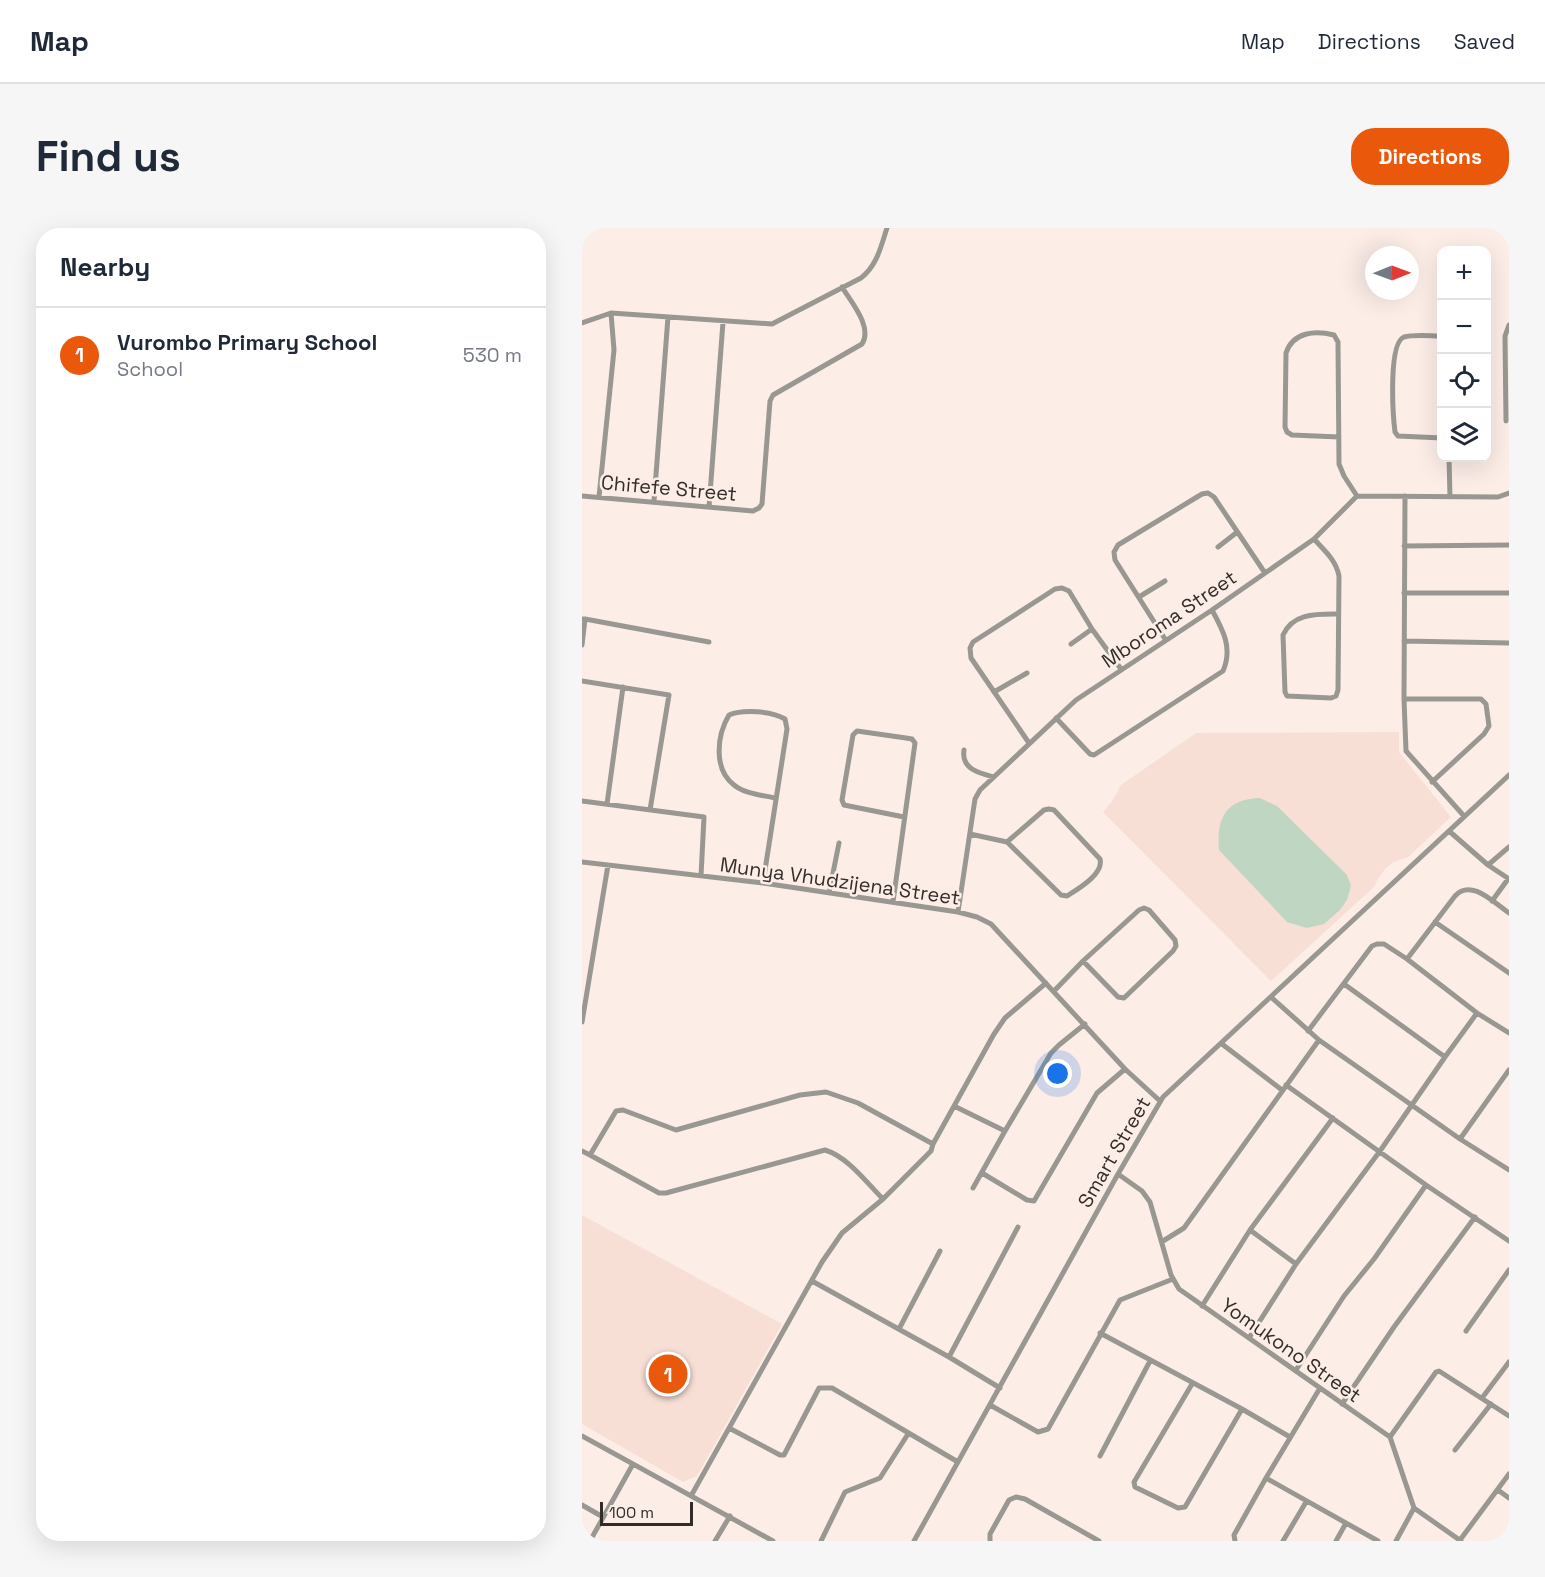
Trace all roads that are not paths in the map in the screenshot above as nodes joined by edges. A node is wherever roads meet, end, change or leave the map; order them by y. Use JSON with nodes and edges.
{"nodes":[{"id":1,"x":887,"y":228,"type":"edge"},
{"id":2,"x":842,"y":287,"type":"junction"},
{"id":3,"x":611,"y":313,"type":"junction"},
{"id":4,"x":668,"y":317,"type":"junction"},
{"id":5,"x":723,"y":322,"type":"junction"},
{"id":6,"x":582,"y":323,"type":"edge"},
{"id":7,"x":1509,"y":326,"type":"edge"},
{"id":8,"x":1437,"y":336,"type":"edge"},
{"id":9,"x":1508,"y":421,"type":"edge"},
{"id":10,"x":1339,"y":437,"type":"junction"},
{"id":11,"x":1437,"y":438,"type":"edge"},
{"id":12,"x":1449,"y":462,"type":"edge"},
{"id":13,"x":1509,"y":493,"type":"edge"},
{"id":14,"x":582,"y":496,"type":"edge"},
{"id":15,"x":1357,"y":496,"type":"junction"},
{"id":16,"x":1405,"y":496,"type":"junction"},
{"id":17,"x":1450,"y":497,"type":"junction"},
{"id":18,"x":599,"y":498,"type":"junction"},
{"id":19,"x":654,"y":501,"type":"junction"},
{"id":20,"x":709,"y":507,"type":"junction"},
{"id":21,"x":1236,"y":533,"type":"junction"},
{"id":22,"x":1314,"y":539,"type":"junction"},
{"id":23,"x":1509,"y":545,"type":"edge"},
{"id":24,"x":1404,"y":546,"type":"junction"},
{"id":25,"x":1218,"y":547,"type":"dead end"},
{"id":26,"x":1264,"y":573,"type":"junction"},
{"id":27,"x":1165,"y":581,"type":"dead end"},
{"id":28,"x":1404,"y":593,"type":"junction"},
{"id":29,"x":1509,"y":593,"type":"edge"},
{"id":30,"x":1139,"y":597,"type":"junction"},
{"id":31,"x":1212,"y":610,"type":"junction"},
{"id":32,"x":1337,"y":614,"type":"junction"},
{"id":33,"x":584,"y":619,"type":"edge"},
{"id":34,"x":1092,"y":629,"type":"junction"},
{"id":35,"x":1165,"y":639,"type":"junction"},
{"id":36,"x":1404,"y":640,"type":"junction"},
{"id":37,"x":709,"y":642,"type":"dead end"},
{"id":38,"x":1509,"y":643,"type":"edge"},
{"id":39,"x":1071,"y":644,"type":"dead end"},
{"id":40,"x":582,"y":645,"type":"edge"},
{"id":41,"x":1121,"y":669,"type":"junction"},
{"id":42,"x":1027,"y":673,"type":"dead end"},
{"id":43,"x":582,"y":681,"type":"edge"},
{"id":44,"x":622,"y":687,"type":"junction"},
{"id":45,"x":994,"y":692,"type":"junction"},
{"id":46,"x":1404,"y":699,"type":"junction"},
{"id":47,"x":1056,"y":717,"type":"junction"},
{"id":48,"x":1029,"y":743,"type":"junction"},
{"id":49,"x":964,"y":750,"type":"dead end"},
{"id":50,"x":1509,"y":776,"type":"edge"},
{"id":51,"x":994,"y":777,"type":"junction"},
{"id":52,"x":1432,"y":782,"type":"junction"},
{"id":53,"x":775,"y":798,"type":"junction"},
{"id":54,"x":582,"y":801,"type":"edge"},
{"id":55,"x":607,"y":804,"type":"junction"},
{"id":56,"x":650,"y":810,"type":"junction"},
{"id":57,"x":1464,"y":816,"type":"junction"},
{"id":58,"x":904,"y":817,"type":"junction"},
{"id":59,"x":1449,"y":831,"type":"junction"},
{"id":60,"x":970,"y":834,"type":"junction"},
{"id":61,"x":1008,"y":842,"type":"junction"},
{"id":62,"x":839,"y":843,"type":"dead end"},
{"id":63,"x":1509,"y":847,"type":"edge"},
{"id":64,"x":582,"y":862,"type":"edge"},
{"id":65,"x":609,"y":865,"type":"junction"},
{"id":66,"x":1488,"y":865,"type":"junction"},
{"id":67,"x":701,"y":876,"type":"junction"},
{"id":68,"x":1509,"y":879,"type":"edge"},
{"id":69,"x":763,"y":883,"type":"junction"},
{"id":70,"x":830,"y":893,"type":"junction"},
{"id":71,"x":1492,"y":901,"type":"junction"},
{"id":72,"x":893,"y":902,"type":"junction"},
{"id":73,"x":958,"y":912,"type":"junction"},
{"id":74,"x":1509,"y":913,"type":"edge"},
{"id":75,"x":1435,"y":922,"type":"junction"},
{"id":76,"x":1407,"y":958,"type":"junction"},
{"id":77,"x":1083,"y":961,"type":"junction"},
{"id":78,"x":1509,"y":973,"type":"edge"},
{"id":79,"x":1046,"y":983,"type":"junction"},
{"id":80,"x":1344,"y":984,"type":"junction"},
{"id":81,"x":1054,"y":991,"type":"junction"},
{"id":82,"x":585,"y":993,"type":"edge"},
{"id":83,"x":1271,"y":997,"type":"junction"},
{"id":84,"x":1477,"y":1013,"type":"junction"},
{"id":85,"x":582,"y":1022,"type":"edge"},
{"id":86,"x":1085,"y":1024,"type":"junction"},
{"id":87,"x":1308,"y":1031,"type":"junction"},
{"id":88,"x":1509,"y":1033,"type":"edge"},
{"id":89,"x":1319,"y":1040,"type":"junction"},
{"id":90,"x":1222,"y":1044,"type":"junction"},
{"id":91,"x":1445,"y":1057,"type":"junction"},
{"id":92,"x":1125,"y":1070,"type":"junction"},
{"id":93,"x":1509,"y":1070,"type":"edge"},
{"id":94,"x":1284,"y":1088,"type":"junction"},
{"id":95,"x":1160,"y":1101,"type":"junction"},
{"id":96,"x":1413,"y":1105,"type":"junction"},
{"id":97,"x":954,"y":1106,"type":"junction"},
{"id":98,"x":1333,"y":1118,"type":"junction"},
{"id":99,"x":1005,"y":1131,"type":"junction"},
{"id":100,"x":1460,"y":1139,"type":"junction"},
{"id":101,"x":933,"y":1144,"type":"junction"},
{"id":102,"x":582,"y":1151,"type":"edge"},
{"id":103,"x":1380,"y":1151,"type":"junction"},
{"id":104,"x":590,"y":1155,"type":"junction"},
{"id":105,"x":1509,"y":1170,"type":"edge"},
{"id":106,"x":982,"y":1173,"type":"junction"},
{"id":107,"x":1118,"y":1174,"type":"junction"},
{"id":108,"x":1426,"y":1185,"type":"junction"},
{"id":109,"x":973,"y":1188,"type":"dead end"},
{"id":110,"x":883,"y":1199,"type":"junction"},
{"id":111,"x":1475,"y":1217,"type":"junction"},
{"id":112,"x":1018,"y":1227,"type":"dead end"},
{"id":113,"x":1250,"y":1230,"type":"junction"},
{"id":114,"x":1163,"y":1241,"type":"junction"},
{"id":115,"x":1509,"y":1241,"type":"edge"},
{"id":116,"x":940,"y":1251,"type":"dead end"},
{"id":117,"x":1296,"y":1264,"type":"junction"},
{"id":118,"x":1509,"y":1270,"type":"edge"},
{"id":119,"x":1173,"y":1279,"type":"junction"},
{"id":120,"x":812,"y":1281,"type":"junction"},
{"id":121,"x":1202,"y":1306,"type":"junction"},
{"id":122,"x":899,"y":1329,"type":"junction"},
{"id":123,"x":1466,"y":1331,"type":"dead end"},
{"id":124,"x":1100,"y":1333,"type":"junction"},
{"id":125,"x":1249,"y":1338,"type":"junction"},
{"id":126,"x":949,"y":1357,"type":"junction"},
{"id":127,"x":1150,"y":1361,"type":"junction"},
{"id":128,"x":1509,"y":1362,"type":"edge"},
{"id":129,"x":1296,"y":1370,"type":"junction"},
{"id":130,"x":1192,"y":1384,"type":"junction"},
{"id":131,"x":1000,"y":1388,"type":"junction"},
{"id":132,"x":1320,"y":1388,"type":"junction"},
{"id":133,"x":1482,"y":1398,"type":"junction"},
{"id":134,"x":1342,"y":1404,"type":"junction"},
{"id":135,"x":1491,"y":1404,"type":"junction"},
{"id":136,"x":990,"y":1405,"type":"junction"},
{"id":137,"x":1242,"y":1409,"type":"junction"},
{"id":138,"x":1509,"y":1416,"type":"edge"},
{"id":139,"x":729,"y":1428,"type":"junction"},
{"id":140,"x":908,"y":1434,"type":"junction"},
{"id":141,"x":582,"y":1436,"type":"edge"},
{"id":142,"x":1290,"y":1437,"type":"junction"},
{"id":143,"x":1390,"y":1437,"type":"junction"},
{"id":144,"x":1455,"y":1450,"type":"dead end"},
{"id":145,"x":1100,"y":1455,"type":"dead end"},
{"id":146,"x":958,"y":1462,"type":"junction"},
{"id":147,"x":633,"y":1464,"type":"junction"},
{"id":148,"x":1509,"y":1474,"type":"edge"},
{"id":149,"x":1266,"y":1478,"type":"junction"},
{"id":150,"x":1498,"y":1490,"type":"junction"},
{"id":151,"x":691,"y":1496,"type":"junction"},
{"id":152,"x":1509,"y":1498,"type":"edge"},
{"id":153,"x":1306,"y":1502,"type":"junction"},
{"id":154,"x":582,"y":1505,"type":"edge"},
{"id":155,"x":1414,"y":1508,"type":"junction"},
{"id":156,"x":730,"y":1516,"type":"junction"},
{"id":157,"x":603,"y":1517,"type":"junction"},
{"id":158,"x":1346,"y":1523,"type":"junction"},
{"id":159,"x":590,"y":1541,"type":"edge"},
{"id":160,"x":714,"y":1541,"type":"edge"},
{"id":161,"x":774,"y":1541,"type":"edge"},
{"id":162,"x":821,"y":1541,"type":"edge"},
{"id":163,"x":914,"y":1541,"type":"edge"},
{"id":164,"x":990,"y":1541,"type":"edge"},
{"id":165,"x":1099,"y":1541,"type":"edge"},
{"id":166,"x":1235,"y":1541,"type":"edge"},
{"id":167,"x":1283,"y":1541,"type":"edge"},
{"id":168,"x":1336,"y":1541,"type":"edge"},
{"id":169,"x":1378,"y":1541,"type":"edge"},
{"id":170,"x":1395,"y":1541,"type":"edge"},
{"id":171,"x":1461,"y":1541,"type":"edge"}],
"edges":[{"from":1,"to":2,"type":"street"},
{"from":2,"to":5,"type":"street"},
{"from":2,"to":20,"type":"street","name":"Chifefe Street"},
{"from":3,"to":4,"type":"street"},
{"from":3,"to":6,"type":"street"},
{"from":3,"to":18,"type":"street"},
{"from":4,"to":5,"type":"street"},
{"from":4,"to":19,"type":"street"},
{"from":5,"to":20,"type":"street"},
{"from":7,"to":9,"type":"street"},
{"from":8,"to":11,"type":"street"},
{"from":10,"to":10,"type":"street"},
{"from":10,"to":15,"type":"street"},
{"from":12,"to":17,"type":"street"},
{"from":13,"to":17,"type":"street"},
{"from":14,"to":18,"type":"street","name":"Chifefe Street"},
{"from":15,"to":16,"type":"street"},
{"from":15,"to":22,"type":"street","name":"Mboroma Street"},
{"from":16,"to":17,"type":"street"},
{"from":16,"to":24,"type":"street"},
{"from":18,"to":19,"type":"street","name":"Chifefe Street"},
{"from":19,"to":20,"type":"street","name":"Chifefe Street"},
{"from":21,"to":25,"type":"street"},
{"from":21,"to":26,"type":"street"},
{"from":21,"to":30,"type":"street"},
{"from":22,"to":26,"type":"street","name":"Mboroma Street"},
{"from":22,"to":32,"type":"street"},
{"from":23,"to":24,"type":"street"},
{"from":24,"to":28,"type":"street"},
{"from":26,"to":31,"type":"street","name":"Mboroma Street"},
{"from":27,"to":30,"type":"street"},
{"from":28,"to":29,"type":"street"},
{"from":28,"to":36,"type":"street"},
{"from":30,"to":35,"type":"street"},
{"from":31,"to":35,"type":"street","name":"Mboroma Street"},
{"from":31,"to":47,"type":"street"},
{"from":32,"to":32,"type":"street"},
{"from":33,"to":37,"type":"street"},
{"from":33,"to":40,"type":"street"},
{"from":34,"to":39,"type":"street"},
{"from":34,"to":41,"type":"street"},
{"from":34,"to":45,"type":"street"},
{"from":35,"to":41,"type":"street","name":"Mboroma Street"},
{"from":36,"to":38,"type":"street"},
{"from":36,"to":46,"type":"street"},
{"from":41,"to":47,"type":"street","name":"Mboroma Street"},
{"from":42,"to":45,"type":"street"},
{"from":43,"to":44,"type":"street"},
{"from":44,"to":55,"type":"street"},
{"from":44,"to":56,"type":"street"},
{"from":45,"to":48,"type":"street"},
{"from":46,"to":52,"type":"street"},
{"from":46,"to":52,"type":"street"},
{"from":47,"to":48,"type":"street","name":"Mboroma Street"},
{"from":48,"to":51,"type":"street","name":"Mboroma Street"},
{"from":49,"to":51,"type":"street"},
{"from":50,"to":57,"type":"street","name":"Smart Street"},
{"from":51,"to":60,"type":"street","name":"Mboroma Street"},
{"from":52,"to":57,"type":"street"},
{"from":53,"to":53,"type":"street"},
{"from":53,"to":69,"type":"street"},
{"from":54,"to":55,"type":"street"},
{"from":55,"to":56,"type":"street"},
{"from":56,"to":67,"type":"street"},
{"from":57,"to":59,"type":"street","name":"Smart Street"},
{"from":58,"to":58,"type":"street"},
{"from":58,"to":72,"type":"street"},
{"from":59,"to":66,"type":"street"},
{"from":59,"to":83,"type":"street","name":"Smart Street"},
{"from":60,"to":61,"type":"street"},
{"from":60,"to":73,"type":"street","name":"Mboroma Street"},
{"from":61,"to":61,"type":"street"},
{"from":62,"to":70,"type":"street"},
{"from":63,"to":66,"type":"street"},
{"from":64,"to":65,"type":"street","name":"Munya Vhudzijena Street"},
{"from":65,"to":67,"type":"street","name":"Munya Vhudzijena Street"},
{"from":65,"to":82,"type":"street"},
{"from":66,"to":68,"type":"street"},
{"from":67,"to":69,"type":"street","name":"Munya Vhudzijena Street"},
{"from":68,"to":71,"type":"street"},
{"from":69,"to":70,"type":"street","name":"Munya Vhudzijena Street"},
{"from":70,"to":72,"type":"street","name":"Munya Vhudzijena Street"},
{"from":71,"to":74,"type":"street"},
{"from":71,"to":75,"type":"street"},
{"from":72,"to":73,"type":"street","name":"Munya Vhudzijena Street"},
{"from":73,"to":79,"type":"street","name":"Munya Vhudzijena Street"},
{"from":75,"to":76,"type":"street"},
{"from":75,"to":78,"type":"street"},
{"from":76,"to":80,"type":"street"},
{"from":76,"to":84,"type":"street"},
{"from":77,"to":77,"type":"street"},
{"from":77,"to":81,"type":"street"},
{"from":79,"to":81,"type":"street","name":"Munya Vhudzijena Street"},
{"from":79,"to":97,"type":"street"},
{"from":80,"to":87,"type":"street"},
{"from":80,"to":91,"type":"street"},
{"from":81,"to":86,"type":"street","name":"Munya Vhudzijena Street"},
{"from":82,"to":85,"type":"street"},
{"from":83,"to":87,"type":"street"},
{"from":83,"to":90,"type":"street","name":"Smart Street"},
{"from":84,"to":88,"type":"street"},
{"from":84,"to":91,"type":"street"},
{"from":86,"to":92,"type":"street","name":"Munya Vhudzijena Street"},
{"from":86,"to":99,"type":"street"},
{"from":87,"to":89,"type":"street"},
{"from":89,"to":94,"type":"street"},
{"from":89,"to":96,"type":"street"},
{"from":90,"to":94,"type":"street"},
{"from":90,"to":95,"type":"street","name":"Smart Street"},
{"from":91,"to":96,"type":"street"},
{"from":92,"to":95,"type":"street","name":"Munya Vhudzijena Street"},
{"from":92,"to":106,"type":"street"},
{"from":93,"to":100,"type":"street"},
{"from":94,"to":98,"type":"street"},
{"from":94,"to":114,"type":"street"},
{"from":95,"to":107,"type":"street","name":"Smart Street"},
{"from":96,"to":100,"type":"street"},
{"from":96,"to":103,"type":"street"},
{"from":97,"to":99,"type":"street"},
{"from":97,"to":101,"type":"street"},
{"from":98,"to":103,"type":"street"},
{"from":98,"to":113,"type":"street"},
{"from":99,"to":106,"type":"street"},
{"from":100,"to":105,"type":"street"},
{"from":101,"to":104,"type":"street"},
{"from":101,"to":110,"type":"street"},
{"from":102,"to":104,"type":"street"},
{"from":103,"to":108,"type":"street"},
{"from":103,"to":117,"type":"street"},
{"from":104,"to":110,"type":"street"},
{"from":106,"to":109,"type":"street"},
{"from":107,"to":114,"type":"street"},
{"from":107,"to":131,"type":"street","name":"Smart Street"},
{"from":108,"to":111,"type":"street"},
{"from":108,"to":129,"type":"street"},
{"from":110,"to":120,"type":"street"},
{"from":111,"to":115,"type":"street"},
{"from":111,"to":134,"type":"street"},
{"from":112,"to":126,"type":"street"},
{"from":113,"to":117,"type":"street"},
{"from":113,"to":121,"type":"street"},
{"from":114,"to":119,"type":"street"},
{"from":116,"to":122,"type":"street"},
{"from":117,"to":125,"type":"street"},
{"from":118,"to":123,"type":"street"},
{"from":119,"to":121,"type":"street","name":"Yomukono Street"},
{"from":119,"to":124,"type":"street"},
{"from":120,"to":122,"type":"street"},
{"from":120,"to":139,"type":"street"},
{"from":121,"to":125,"type":"street","name":"Yomukono Street"},
{"from":122,"to":126,"type":"street"},
{"from":124,"to":127,"type":"street"},
{"from":124,"to":136,"type":"street"},
{"from":125,"to":129,"type":"street","name":"Yomukono Street"},
{"from":126,"to":131,"type":"street"},
{"from":127,"to":130,"type":"street"},
{"from":127,"to":145,"type":"street"},
{"from":128,"to":133,"type":"street"},
{"from":129,"to":132,"type":"street","name":"Yomukono Street"},
{"from":130,"to":137,"type":"street"},
{"from":130,"to":137,"type":"street"},
{"from":131,"to":136,"type":"street","name":"Smart Street"},
{"from":132,"to":134,"type":"street","name":"Yomukono Street"},
{"from":132,"to":142,"type":"street"},
{"from":133,"to":135,"type":"street"},
{"from":133,"to":143,"type":"street"},
{"from":134,"to":143,"type":"street","name":"Yomukono Street"},
{"from":135,"to":138,"type":"street"},
{"from":135,"to":144,"type":"street"},
{"from":136,"to":146,"type":"street","name":"Smart Street"},
{"from":137,"to":142,"type":"street"},
{"from":139,"to":140,"type":"street"},
{"from":139,"to":151,"type":"street"},
{"from":140,"to":146,"type":"street"},
{"from":140,"to":162,"type":"street"},
{"from":141,"to":147,"type":"street"},
{"from":142,"to":149,"type":"street"},
{"from":143,"to":155,"type":"street"},
{"from":146,"to":163,"type":"street","name":"Smart Street"},
{"from":147,"to":151,"type":"street"},
{"from":147,"to":157,"type":"street"},
{"from":148,"to":150,"type":"street"},
{"from":149,"to":153,"type":"street"},
{"from":149,"to":166,"type":"street"},
{"from":150,"to":152,"type":"street"},
{"from":150,"to":171,"type":"street"},
{"from":151,"to":156,"type":"street"},
{"from":153,"to":158,"type":"street"},
{"from":153,"to":167,"type":"street"},
{"from":154,"to":157,"type":"street"},
{"from":155,"to":170,"type":"street"},
{"from":155,"to":171,"type":"street"},
{"from":156,"to":160,"type":"street"},
{"from":156,"to":161,"type":"street"},
{"from":157,"to":159,"type":"street"},
{"from":158,"to":168,"type":"street"},
{"from":158,"to":169,"type":"street"},
{"from":164,"to":165,"type":"street"}]}
